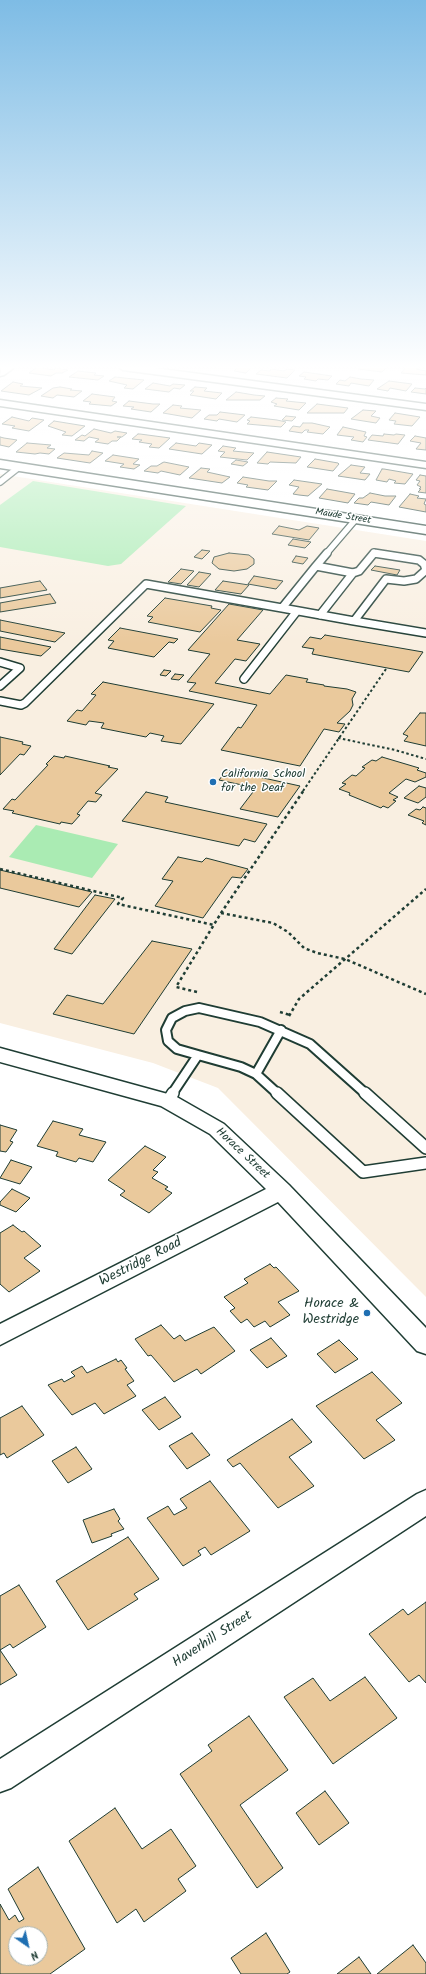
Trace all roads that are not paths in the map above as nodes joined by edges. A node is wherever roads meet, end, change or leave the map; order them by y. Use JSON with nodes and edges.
{"nodes":[{"id":1,"x":386,"y":459,"type":"edge"},
{"id":2,"x":0,"y":464,"type":"edge"},
{"id":3,"x":426,"y":465,"type":"edge"},
{"id":4,"x":20,"y":467,"type":"junction"},
{"id":5,"x":0,"y":482,"type":"edge"},
{"id":6,"x":356,"y":519,"type":"junction"},
{"id":7,"x":426,"y":530,"type":"edge"},
{"id":8,"x":316,"y":566,"type":"junction"},
{"id":9,"x":354,"y":573,"type":"junction"},
{"id":10,"x":282,"y":608,"type":"junction"},
{"id":11,"x":297,"y":611,"type":"junction"},
{"id":12,"x":320,"y":615,"type":"junction"},
{"id":13,"x":354,"y":621,"type":"junction"},
{"id":14,"x":426,"y":633,"type":"edge"},
{"id":15,"x":0,"y":662,"type":"edge"},
{"id":16,"x":244,"y":679,"type":"dead end"},
{"id":17,"x":0,"y":686,"type":"edge"},
{"id":18,"x":0,"y":701,"type":"edge"},
{"id":19,"x":281,"y":1030,"type":"junction"},
{"id":20,"x":0,"y":1055,"type":"edge"},
{"id":21,"x":198,"y":1055,"type":"junction"},
{"id":22,"x":256,"y":1074,"type":"junction"},
{"id":23,"x":168,"y":1101,"type":"junction"},
{"id":24,"x":426,"y":1148,"type":"edge"},
{"id":25,"x":426,"y":1163,"type":"edge"},
{"id":26,"x":281,"y":1191,"type":"junction"},
{"id":27,"x":0,"y":1335,"type":"edge"},
{"id":28,"x":426,"y":1344,"type":"edge"},
{"id":29,"x":426,"y":1502,"type":"edge"},
{"id":30,"x":0,"y":1777,"type":"edge"}],
"edges":[{"from":1,"to":3,"type":"street"},
{"from":2,"to":4,"type":"street","name":"Maude Street"},
{"from":4,"to":5,"type":"lane"},
{"from":4,"to":6,"type":"street","name":"Maude Street"},
{"from":6,"to":7,"type":"street","name":"Maude Street"},
{"from":6,"to":8,"type":"lane"},
{"from":8,"to":9,"type":"lane"},
{"from":8,"to":10,"type":"lane"},
{"from":9,"to":12,"type":"lane"},
{"from":9,"to":13,"type":"lane"},
{"from":10,"to":11,"type":"lane"},
{"from":10,"to":18,"type":"lane"},
{"from":11,"to":12,"type":"lane"},
{"from":11,"to":16,"type":"lane"},
{"from":12,"to":13,"type":"lane"},
{"from":13,"to":14,"type":"lane"},
{"from":15,"to":17,"type":"lane"},
{"from":19,"to":21,"type":"lane"},
{"from":19,"to":22,"type":"lane"},
{"from":19,"to":24,"type":"lane"},
{"from":20,"to":23,"type":"street","name":"Horace Street"},
{"from":21,"to":22,"type":"lane"},
{"from":21,"to":23,"type":"lane"},
{"from":22,"to":25,"type":"lane"},
{"from":23,"to":26,"type":"street","name":"Horace Street"},
{"from":26,"to":27,"type":"street","name":"Westridge Road"},
{"from":26,"to":28,"type":"street","name":"Horace Street"},
{"from":29,"to":30,"type":"street","name":"Haverhill Street"}]}
